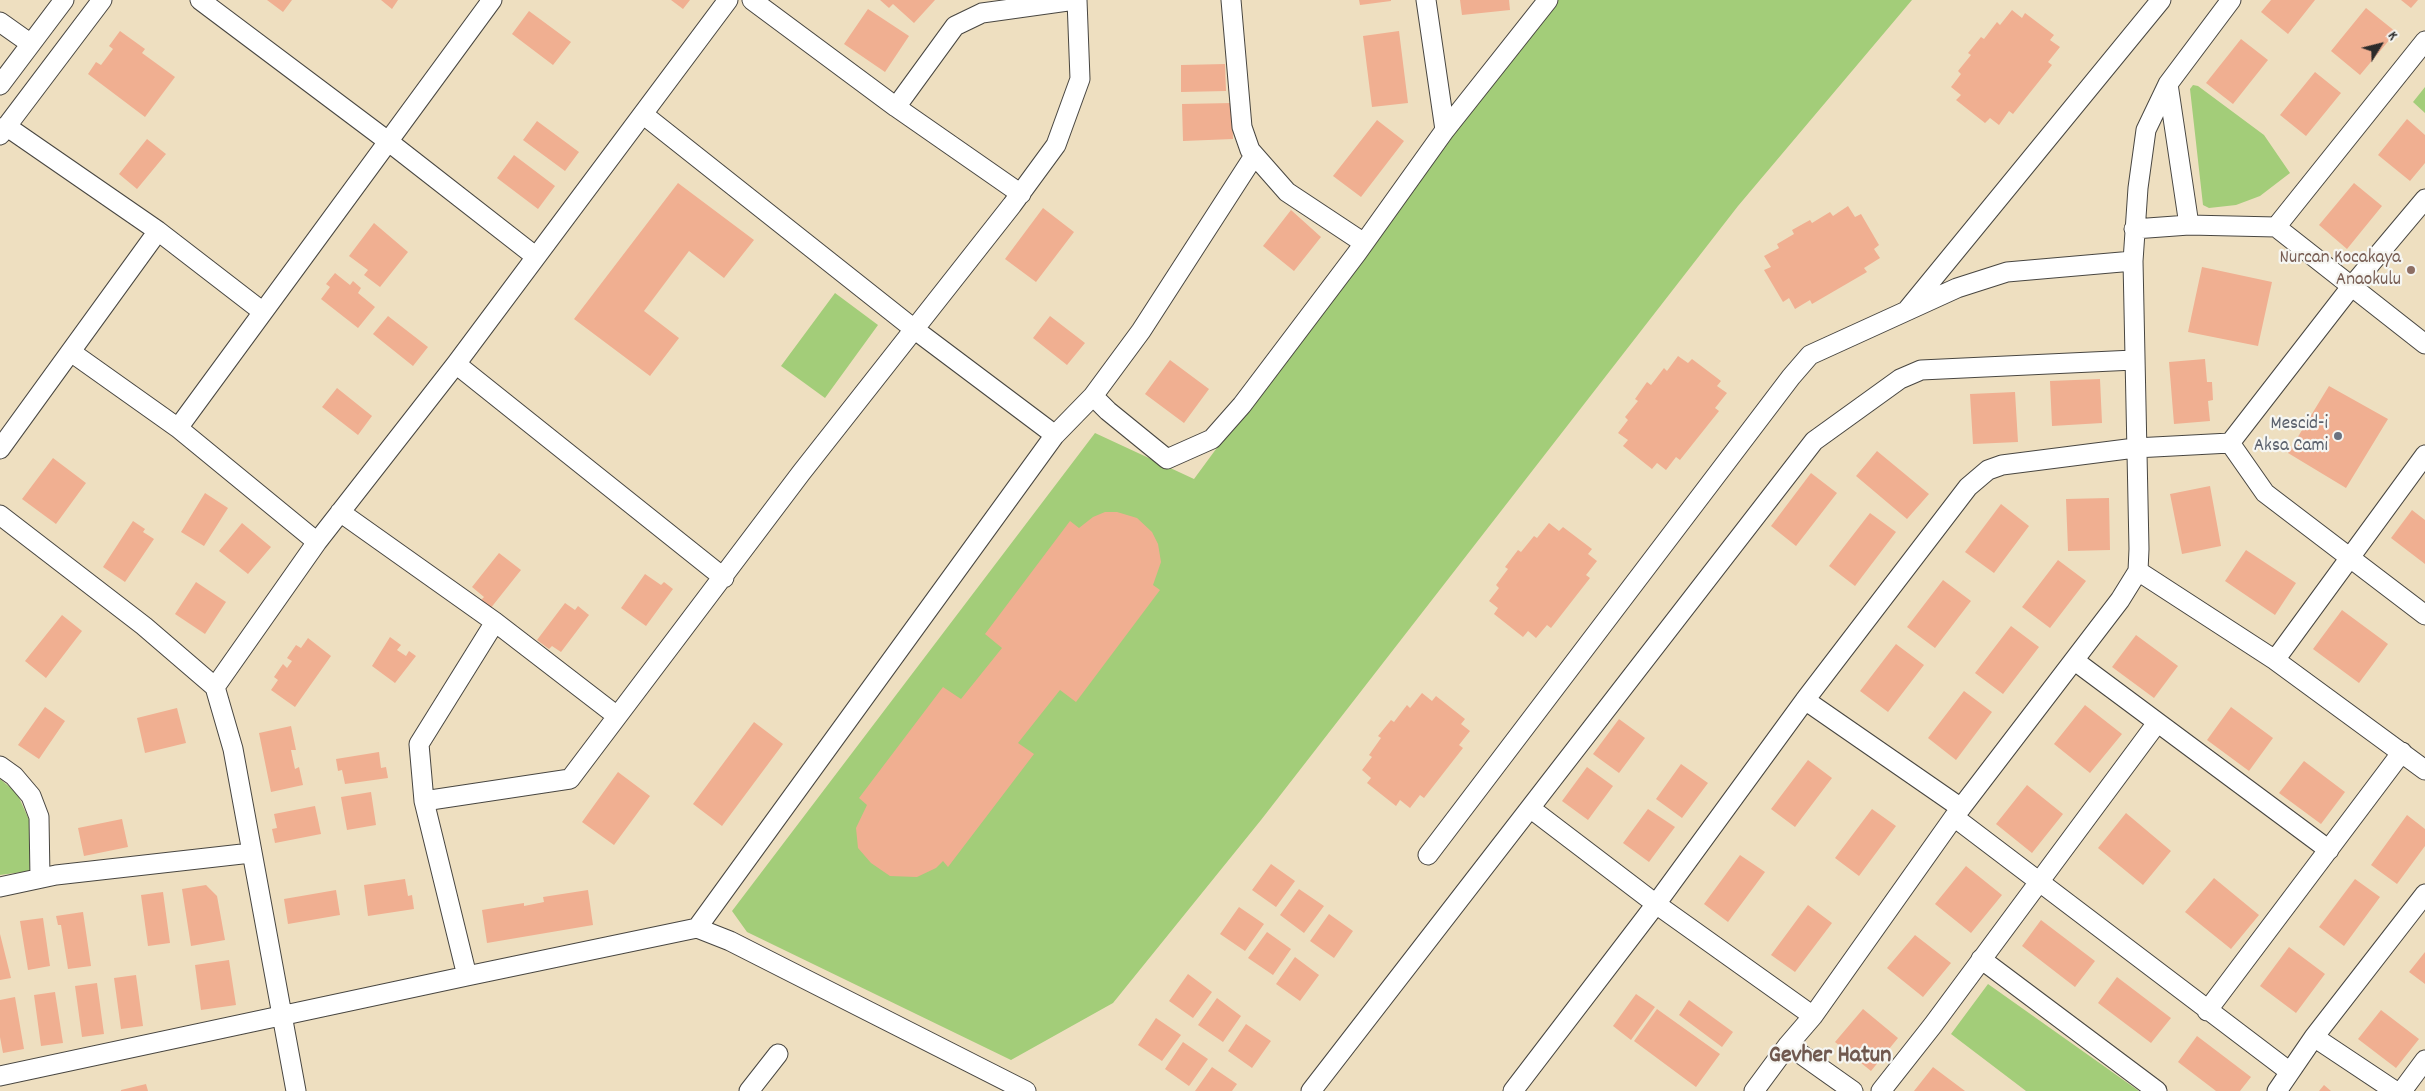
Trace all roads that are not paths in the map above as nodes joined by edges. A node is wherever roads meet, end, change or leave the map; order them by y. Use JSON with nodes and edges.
{"nodes":[{"id":1,"x":64,"y":0,"type":"edge"},
{"id":2,"x":102,"y":0,"type":"edge"},
{"id":3,"x":200,"y":0,"type":"edge"},
{"id":4,"x":492,"y":0,"type":"edge"},
{"id":5,"x":728,"y":0,"type":"edge"},
{"id":6,"x":752,"y":0,"type":"edge"},
{"id":7,"x":1076,"y":0,"type":"edge"},
{"id":8,"x":1231,"y":0,"type":"edge"},
{"id":9,"x":1426,"y":0,"type":"edge"},
{"id":10,"x":1548,"y":0,"type":"edge"},
{"id":11,"x":2161,"y":0,"type":"edge"},
{"id":12,"x":2231,"y":0,"type":"edge"},
{"id":13,"x":0,"y":22,"type":"edge"},
{"id":14,"x":2425,"y":41,"type":"edge"},
{"id":15,"x":31,"y":44,"type":"junction"},
{"id":16,"x":2168,"y":84,"type":"junction"},
{"id":17,"x":0,"y":85,"type":"edge"},
{"id":18,"x":896,"y":107,"type":"junction"},
{"id":19,"x":644,"y":115,"type":"junction"},
{"id":20,"x":3,"y":130,"type":"edge"},
{"id":21,"x":1445,"y":130,"type":"junction"},
{"id":22,"x":390,"y":142,"type":"junction"},
{"id":23,"x":1254,"y":156,"type":"junction"},
{"id":24,"x":1021,"y":194,"type":"junction"},
{"id":25,"x":2425,"y":199,"type":"edge"},
{"id":26,"x":2190,"y":225,"type":"junction"},
{"id":27,"x":2276,"y":227,"type":"junction"},
{"id":28,"x":2134,"y":229,"type":"junction"},
{"id":29,"x":158,"y":231,"type":"junction"},
{"id":30,"x":1364,"y":243,"type":"junction"},
{"id":31,"x":536,"y":256,"type":"junction"},
{"id":32,"x":2133,"y":261,"type":"junction"},
{"id":33,"x":2351,"y":287,"type":"junction"},
{"id":34,"x":263,"y":312,"type":"junction"},
{"id":35,"x":1904,"y":314,"type":"junction"},
{"id":36,"x":914,"y":328,"type":"junction"},
{"id":37,"x":2425,"y":344,"type":"edge"},
{"id":38,"x":71,"y":352,"type":"junction"},
{"id":39,"x":2134,"y":360,"type":"junction"},
{"id":40,"x":456,"y":364,"type":"junction"},
{"id":41,"x":1093,"y":396,"type":"junction"},
{"id":42,"x":178,"y":428,"type":"junction"},
{"id":43,"x":1057,"y":432,"type":"junction"},
{"id":44,"x":2230,"y":444,"type":"junction"},
{"id":45,"x":2135,"y":448,"type":"junction"},
{"id":46,"x":0,"y":449,"type":"edge"},
{"id":47,"x":2425,"y":455,"type":"edge"},
{"id":48,"x":340,"y":512,"type":"junction"},
{"id":49,"x":0,"y":515,"type":"edge"},
{"id":50,"x":317,"y":542,"type":"junction"},
{"id":51,"x":2350,"y":558,"type":"junction"},
{"id":52,"x":2138,"y":571,"type":"junction"},
{"id":53,"x":724,"y":578,"type":"junction"},
{"id":54,"x":2425,"y":615,"type":"edge"},
{"id":55,"x":496,"y":622,"type":"junction"},
{"id":56,"x":2275,"y":660,"type":"junction"},
{"id":57,"x":2075,"y":661,"type":"junction"},
{"id":58,"x":215,"y":686,"type":"junction"},
{"id":59,"x":1805,"y":700,"type":"junction"},
{"id":60,"x":617,"y":716,"type":"junction"},
{"id":61,"x":2157,"y":723,"type":"junction"},
{"id":62,"x":2402,"y":752,"type":"junction"},
{"id":63,"x":0,"y":766,"type":"edge"},
{"id":64,"x":2425,"y":770,"type":"edge"},
{"id":65,"x":424,"y":801,"type":"junction"},
{"id":66,"x":1530,"y":808,"type":"junction"},
{"id":67,"x":1958,"y":813,"type":"junction"},
{"id":68,"x":2329,"y":850,"type":"junction"},
{"id":69,"x":251,"y":853,"type":"junction"},
{"id":70,"x":1428,"y":855,"type":"dead end"},
{"id":71,"x":40,"y":878,"type":"junction"},
{"id":72,"x":2038,"y":881,"type":"junction"},
{"id":73,"x":0,"y":887,"type":"edge"},
{"id":74,"x":2425,"y":894,"type":"edge"},
{"id":75,"x":1656,"y":904,"type":"junction"},
{"id":76,"x":697,"y":928,"type":"junction"},
{"id":77,"x":1981,"y":959,"type":"junction"},
{"id":78,"x":467,"y":976,"type":"junction"},
{"id":79,"x":2207,"y":1012,"type":"junction"},
{"id":80,"x":1813,"y":1016,"type":"junction"},
{"id":81,"x":282,"y":1017,"type":"junction"},
{"id":82,"x":2314,"y":1037,"type":"junction"},
{"id":83,"x":1788,"y":1045,"type":"junction"},
{"id":84,"x":778,"y":1054,"type":"dead end"},
{"id":85,"x":2425,"y":1060,"type":"edge"},
{"id":86,"x":2290,"y":1072,"type":"junction"},
{"id":87,"x":0,"y":1076,"type":"edge"},
{"id":88,"x":295,"y":1091,"type":"edge"},
{"id":89,"x":749,"y":1091,"type":"edge"},
{"id":90,"x":1026,"y":1091,"type":"edge"},
{"id":91,"x":1311,"y":1091,"type":"edge"},
{"id":92,"x":1513,"y":1091,"type":"edge"},
{"id":93,"x":1754,"y":1091,"type":"edge"},
{"id":94,"x":1854,"y":1091,"type":"edge"},
{"id":95,"x":1881,"y":1091,"type":"edge"},
{"id":96,"x":2158,"y":1091,"type":"edge"},
{"id":97,"x":2277,"y":1091,"type":"edge"},
{"id":98,"x":2395,"y":1091,"type":"edge"},
{"id":99,"x":2402,"y":1091,"type":"edge"}],
"edges":[{"from":1,"to":15,"type":"street"},
{"from":2,"to":20,"type":"street"},
{"from":3,"to":22,"type":"street"},
{"from":4,"to":22,"type":"street"},
{"from":5,"to":19,"type":"street"},
{"from":6,"to":18,"type":"street"},
{"from":7,"to":18,"type":"street"},
{"from":7,"to":24,"type":"street"},
{"from":8,"to":23,"type":"street"},
{"from":9,"to":21,"type":"street"},
{"from":10,"to":21,"type":"street"},
{"from":11,"to":35,"type":"street"},
{"from":12,"to":16,"type":"street"},
{"from":13,"to":15,"type":"street"},
{"from":14,"to":27,"type":"street"},
{"from":15,"to":17,"type":"street"},
{"from":16,"to":26,"type":"street"},
{"from":16,"to":28,"type":"street"},
{"from":18,"to":24,"type":"street"},
{"from":19,"to":31,"type":"street"},
{"from":19,"to":36,"type":"street"},
{"from":20,"to":29,"type":"street"},
{"from":21,"to":30,"type":"street"},
{"from":22,"to":31,"type":"street"},
{"from":22,"to":34,"type":"street"},
{"from":23,"to":30,"type":"street"},
{"from":23,"to":41,"type":"street"},
{"from":24,"to":36,"type":"street"},
{"from":25,"to":33,"type":"street"},
{"from":26,"to":27,"type":"street"},
{"from":26,"to":28,"type":"street"},
{"from":27,"to":33,"type":"street"},
{"from":28,"to":32,"type":"street"},
{"from":29,"to":34,"type":"street"},
{"from":29,"to":38,"type":"street"},
{"from":30,"to":41,"type":"street"},
{"from":31,"to":40,"type":"street"},
{"from":32,"to":35,"type":"street"},
{"from":32,"to":39,"type":"street"},
{"from":33,"to":37,"type":"street"},
{"from":33,"to":44,"type":"street"},
{"from":34,"to":42,"type":"street"},
{"from":35,"to":70,"type":"street"},
{"from":36,"to":43,"type":"street"},
{"from":36,"to":53,"type":"street"},
{"from":38,"to":42,"type":"street"},
{"from":38,"to":46,"type":"street"},
{"from":39,"to":45,"type":"street"},
{"from":39,"to":66,"type":"street"},
{"from":40,"to":48,"type":"street"},
{"from":40,"to":53,"type":"street"},
{"from":41,"to":43,"type":"street"},
{"from":42,"to":50,"type":"street"},
{"from":43,"to":76,"type":"street"},
{"from":44,"to":45,"type":"street"},
{"from":44,"to":51,"type":"street"},
{"from":45,"to":52,"type":"street"},
{"from":45,"to":59,"type":"street"},
{"from":47,"to":51,"type":"street"},
{"from":48,"to":50,"type":"street"},
{"from":48,"to":55,"type":"street"},
{"from":49,"to":58,"type":"street"},
{"from":50,"to":58,"type":"street"},
{"from":51,"to":54,"type":"street"},
{"from":51,"to":56,"type":"street"},
{"from":52,"to":56,"type":"street"},
{"from":52,"to":57,"type":"street"},
{"from":53,"to":60,"type":"street"},
{"from":55,"to":60,"type":"street"},
{"from":55,"to":65,"type":"street"},
{"from":56,"to":62,"type":"street"},
{"from":57,"to":61,"type":"street"},
{"from":57,"to":67,"type":"street"},
{"from":58,"to":69,"type":"street"},
{"from":59,"to":67,"type":"street"},
{"from":59,"to":75,"type":"street"},
{"from":60,"to":65,"type":"street"},
{"from":61,"to":68,"type":"street"},
{"from":61,"to":72,"type":"street"},
{"from":62,"to":64,"type":"street"},
{"from":62,"to":68,"type":"street"},
{"from":63,"to":71,"type":"street"},
{"from":65,"to":78,"type":"street"},
{"from":66,"to":75,"type":"street"},
{"from":66,"to":91,"type":"street"},
{"from":67,"to":72,"type":"street"},
{"from":67,"to":80,"type":"street"},
{"from":68,"to":79,"type":"street"},
{"from":69,"to":71,"type":"street"},
{"from":69,"to":81,"type":"street"},
{"from":71,"to":73,"type":"street"},
{"from":72,"to":77,"type":"street"},
{"from":72,"to":79,"type":"street"},
{"from":74,"to":82,"type":"street"},
{"from":75,"to":80,"type":"street"},
{"from":75,"to":92,"type":"street"},
{"from":76,"to":78,"type":"street"},
{"from":76,"to":90,"type":"street"},
{"from":77,"to":95,"type":"street"},
{"from":77,"to":96,"type":"street"},
{"from":78,"to":81,"type":"street"},
{"from":79,"to":86,"type":"street"},
{"from":80,"to":83,"type":"street"},
{"from":81,"to":87,"type":"street"},
{"from":81,"to":88,"type":"street"},
{"from":82,"to":86,"type":"street"},
{"from":82,"to":98,"type":"street"},
{"from":83,"to":93,"type":"street"},
{"from":83,"to":94,"type":"street"},
{"from":84,"to":89,"type":"street"},
{"from":85,"to":99,"type":"street"},
{"from":86,"to":97,"type":"street"}]}
